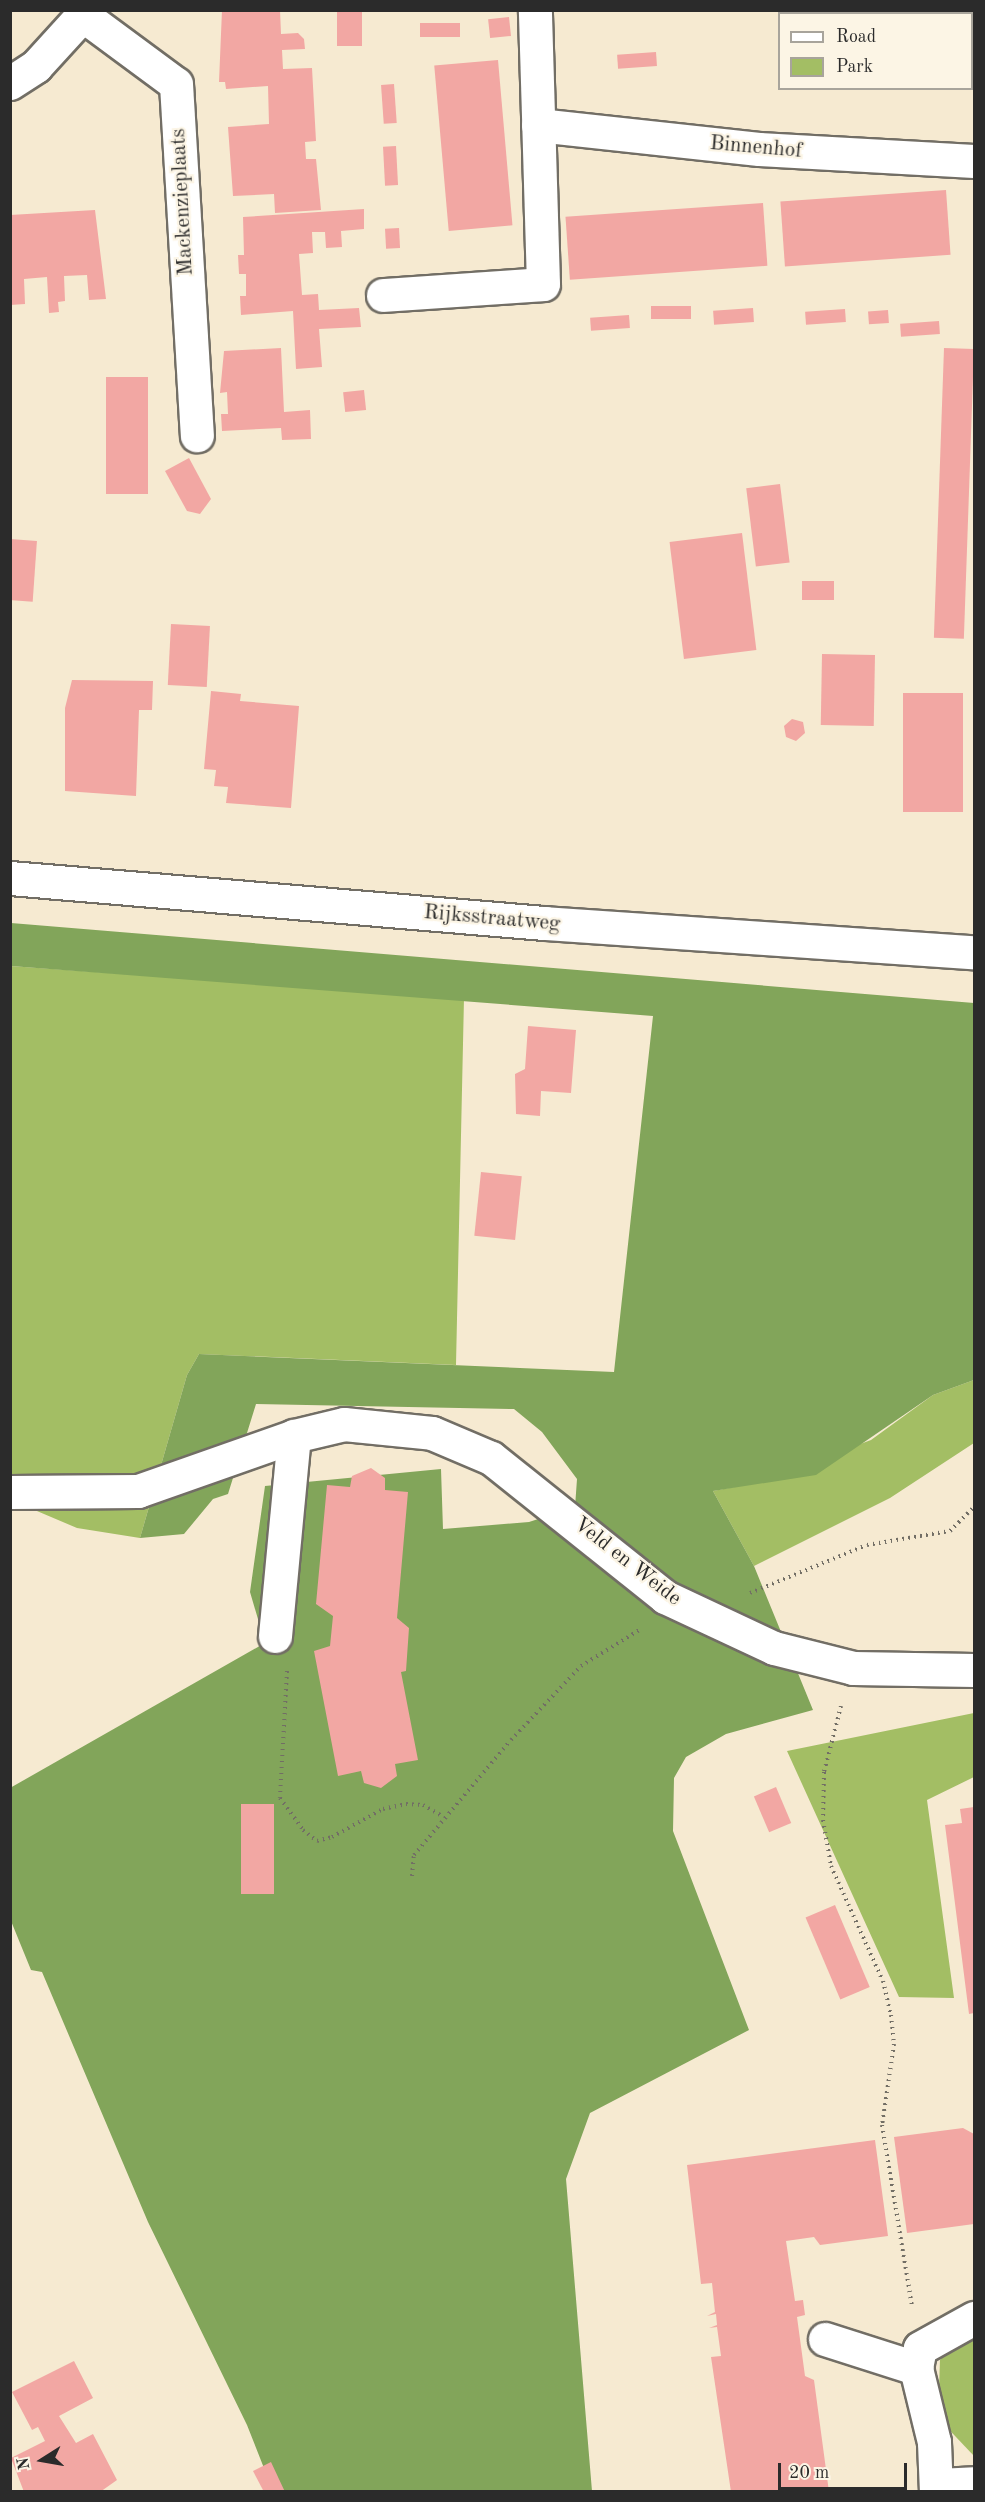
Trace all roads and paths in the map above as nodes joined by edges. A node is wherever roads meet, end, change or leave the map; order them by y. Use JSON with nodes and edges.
{"nodes":[{"id":1,"x":535,"y":10,"type":"edge"},
{"id":2,"x":85,"y":13,"type":"edge"},
{"id":3,"x":10,"y":83,"type":"edge"},
{"id":4,"x":538,"y":126,"type":"junction"},
{"id":5,"x":975,"y":161,"type":"edge"},
{"id":6,"x":383,"y":295,"type":"dead end"},
{"id":7,"x":197,"y":435,"type":"dead end"},
{"id":8,"x":10,"y":878,"type":"edge"},
{"id":9,"x":975,"y":952,"type":"edge"},
{"id":10,"x":294,"y":1436,"type":"junction"},
{"id":11,"x":10,"y":1492,"type":"edge"},
{"id":12,"x":975,"y":1508,"type":"edge"},
{"id":13,"x":697,"y":1614,"type":"junction"},
{"id":14,"x":275,"y":1636,"type":"joint"},
{"id":15,"x":853,"y":1668,"type":"junction"},
{"id":16,"x":975,"y":1670,"type":"edge"},
{"id":17,"x":444,"y":1817,"type":"junction"},
{"id":18,"x":412,"y":1876,"type":"dead end"},
{"id":19,"x":975,"y":2318,"type":"edge"},
{"id":20,"x":825,"y":2339,"type":"dead end"},
{"id":21,"x":918,"y":2358,"type":"junction"},
{"id":22,"x":975,"y":2483,"type":"edge"},
{"id":23,"x":937,"y":2488,"type":"edge"}],
"edges":[{"from":1,"to":4,"type":"street"},
{"from":2,"to":3,"type":"street"},
{"from":2,"to":7,"type":"street","name":"Mackenzieplaats"},
{"from":4,"to":5,"type":"street","name":"Binnenhof"},
{"from":4,"to":6,"type":"street"},
{"from":8,"to":9,"type":"street","name":"Rijksstraatweg"},
{"from":10,"to":11,"type":"street","name":"Veld en Weide"},
{"from":10,"to":13,"type":"street","name":"Veld en Weide"},
{"from":10,"to":14,"type":"street"},
{"from":12,"to":13,"type":"path"},
{"from":13,"to":15,"type":"street","name":"Veld en Weide"},
{"from":13,"to":17,"type":"path"},
{"from":14,"to":17,"type":"path"},
{"from":15,"to":16,"type":"street","name":"Veld en Weide"},
{"from":15,"to":21,"type":"path"},
{"from":17,"to":18,"type":"path"},
{"from":19,"to":21,"type":"street"},
{"from":20,"to":21,"type":"street"},
{"from":21,"to":23,"type":"street"},
{"from":22,"to":23,"type":"street"}]}
